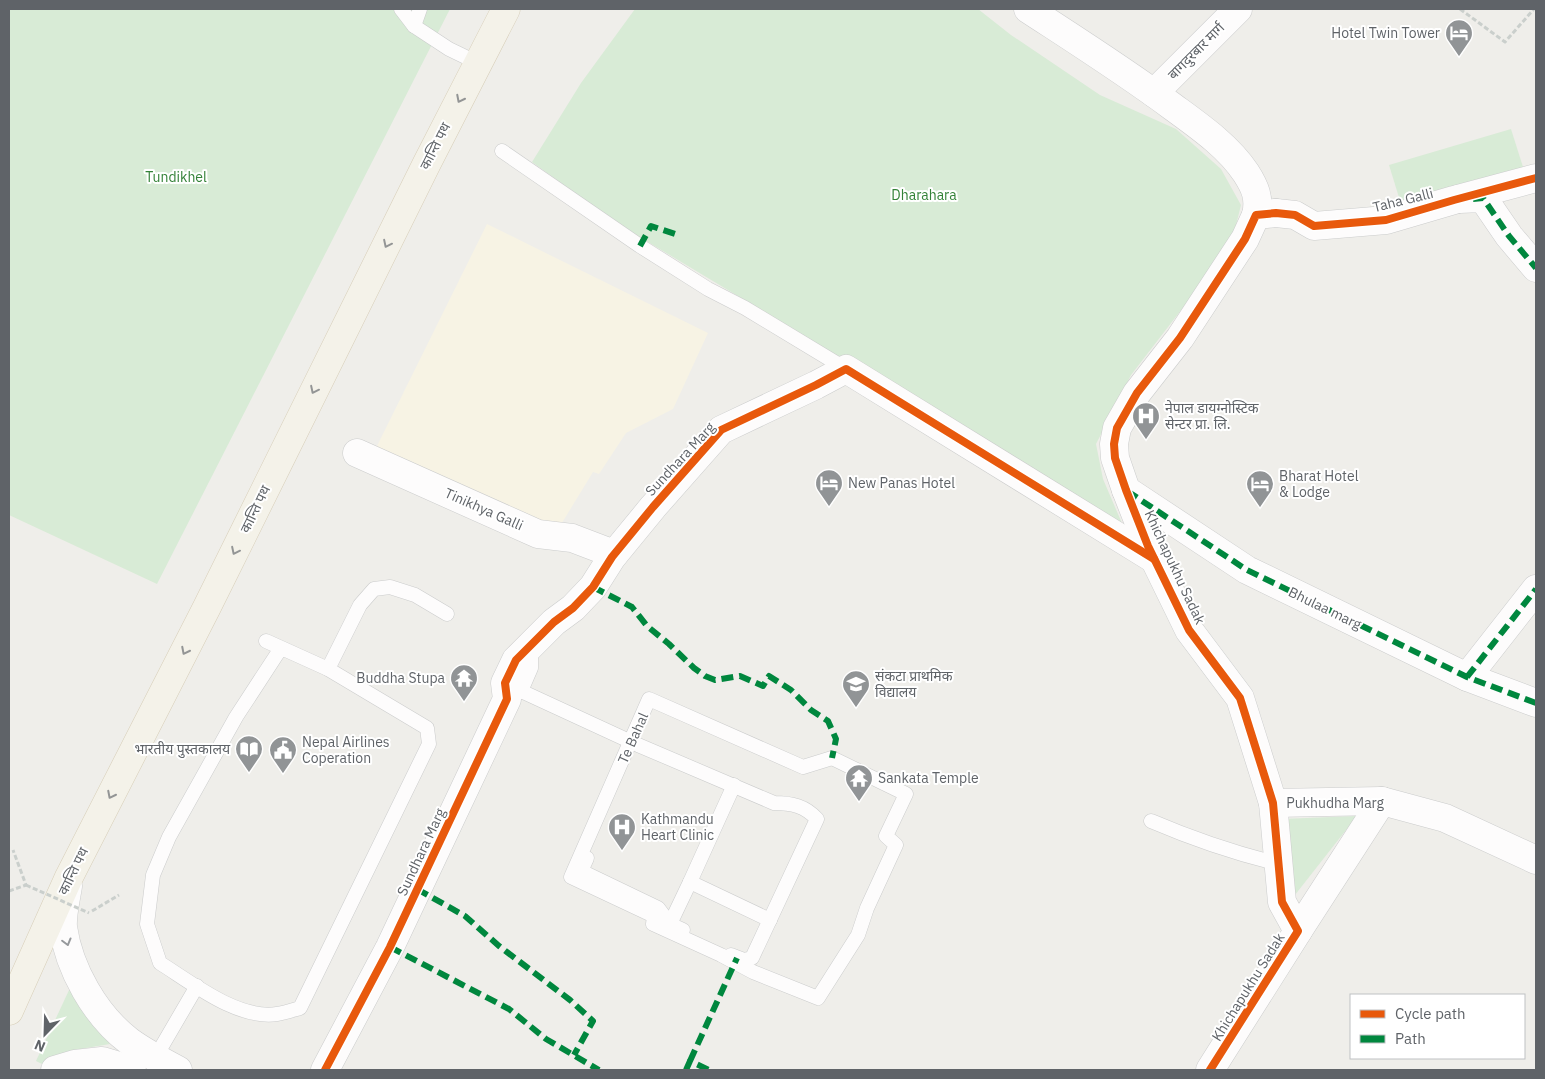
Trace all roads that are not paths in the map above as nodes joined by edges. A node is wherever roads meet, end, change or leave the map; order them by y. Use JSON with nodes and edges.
{"nodes":[{"id":1,"x":401,"y":9,"type":"edge"},
{"id":2,"x":420,"y":9,"type":"edge"},
{"id":3,"x":506,"y":9,"type":"edge"},
{"id":4,"x":1028,"y":9,"type":"edge"},
{"id":5,"x":1238,"y":9,"type":"edge"},
{"id":6,"x":414,"y":26,"type":"junction"},
{"id":7,"x":478,"y":63,"type":"junction"},
{"id":8,"x":1154,"y":93,"type":"junction"},
{"id":9,"x":502,"y":150,"type":"dead end"},
{"id":10,"x":1536,"y":178,"type":"edge"},
{"id":11,"x":1454,"y":200,"type":"junction"},
{"id":12,"x":1266,"y":214,"type":"junction"},
{"id":13,"x":1536,"y":268,"type":"edge"},
{"id":14,"x":857,"y":376,"type":"junction"},
{"id":15,"x":357,"y":453,"type":"dead end"},
{"id":16,"x":1126,"y":490,"type":"junction"},
{"id":17,"x":614,"y":554,"type":"junction"},
{"id":18,"x":1154,"y":559,"type":"junction"},
{"id":19,"x":1536,"y":589,"type":"edge"},
{"id":20,"x":447,"y":614,"type":"dead end"},
{"id":21,"x":266,"y":641,"type":"dead end"},
{"id":22,"x":281,"y":648,"type":"junction"},
{"id":23,"x":328,"y":669,"type":"junction"},
{"id":24,"x":1467,"y":677,"type":"junction"},
{"id":25,"x":514,"y":695,"type":"junction"},
{"id":26,"x":1536,"y":703,"type":"edge"},
{"id":27,"x":635,"y":743,"type":"junction"},
{"id":28,"x":734,"y":786,"type":"junction"},
{"id":29,"x":1382,"y":801,"type":"junction"},
{"id":30,"x":1273,"y":803,"type":"junction"},
{"id":31,"x":1151,"y":821,"type":"dead end"},
{"id":32,"x":1536,"y":860,"type":"edge"},
{"id":33,"x":1279,"y":864,"type":"junction"},
{"id":34,"x":69,"y":877,"type":"junction"},
{"id":35,"x":690,"y":882,"type":"junction"},
{"id":36,"x":770,"y":920,"type":"junction"},
{"id":37,"x":670,"y":924,"type":"junction"},
{"id":38,"x":1298,"y":931,"type":"junction"},
{"id":39,"x":197,"y":986,"type":"junction"},
{"id":40,"x":9,"y":1011,"type":"edge"},
{"id":41,"x":166,"y":1064,"type":"edge"},
{"id":42,"x":55,"y":1070,"type":"edge"},
{"id":43,"x":132,"y":1070,"type":"edge"},
{"id":44,"x":325,"y":1070,"type":"edge"},
{"id":45,"x":1210,"y":1070,"type":"edge"}],
"edges":[{"from":1,"to":6,"type":"lane"},
{"from":2,"to":6,"type":"lane"},
{"from":3,"to":7,"type":"main road","name":"कान्ति पथ"},
{"from":4,"to":8,"type":"street"},
{"from":5,"to":8,"type":"street","name":"बागदुरबार मार्ग"},
{"from":6,"to":7,"type":"lane"},
{"from":7,"to":34,"type":"main road","name":"कान्ति पथ","one_way":true},
{"from":8,"to":12,"type":"street"},
{"from":9,"to":14,"type":"lane"},
{"from":10,"to":11,"type":"street","name":"Taha Galli"},
{"from":11,"to":12,"type":"street","name":"Taha Galli"},
{"from":11,"to":13,"type":"street"},
{"from":12,"to":16,"type":"street","name":"Khichapukhu Sadak"},
{"from":14,"to":17,"type":"street","name":"Sundhara Marg"},
{"from":14,"to":18,"type":"street"},
{"from":15,"to":17,"type":"street","name":"Tinikhya Galli"},
{"from":16,"to":18,"type":"street","name":"Khichapukhu Sadak"},
{"from":16,"to":24,"type":"street","name":"Bhulaa marg"},
{"from":17,"to":25,"type":"street","name":"Sundhara Marg"},
{"from":18,"to":30,"type":"street","name":"Khichapukhu Sadak"},
{"from":19,"to":24,"type":"street"},
{"from":20,"to":23,"type":"lane"},
{"from":21,"to":22,"type":"lane"},
{"from":22,"to":23,"type":"lane"},
{"from":22,"to":39,"type":"lane"},
{"from":23,"to":39,"type":"lane"},
{"from":24,"to":26,"type":"street","name":"Bhulaa marg"},
{"from":25,"to":27,"type":"lane"},
{"from":25,"to":44,"type":"street","name":"Sundhara Marg"},
{"from":27,"to":27,"type":"lane","name":"Te Bahal"},
{"from":27,"to":28,"type":"lane"},
{"from":27,"to":37,"type":"lane"},
{"from":28,"to":35,"type":"lane"},
{"from":28,"to":36,"type":"lane"},
{"from":29,"to":30,"type":"street","name":"Pukhudha Marg"},
{"from":29,"to":32,"type":"street","name":"Pukhudha Marg"},
{"from":29,"to":38,"type":"street","name":"Khichapukhu Sadak"},
{"from":30,"to":33,"type":"street","name":"Khichapukhu Sadak"},
{"from":31,"to":33,"type":"lane"},
{"from":33,"to":38,"type":"street","name":"Khichapukhu Sadak"},
{"from":34,"to":40,"type":"main road","name":"कान्ति पथ"},
{"from":34,"to":41,"type":"street","one_way":true},
{"from":35,"to":36,"type":"lane"},
{"from":35,"to":37,"type":"lane"},
{"from":36,"to":37,"type":"lane"},
{"from":38,"to":45,"type":"street","name":"Khichapukhu Sadak"},
{"from":39,"to":41,"type":"lane"},
{"from":42,"to":43,"type":"street"}]}
